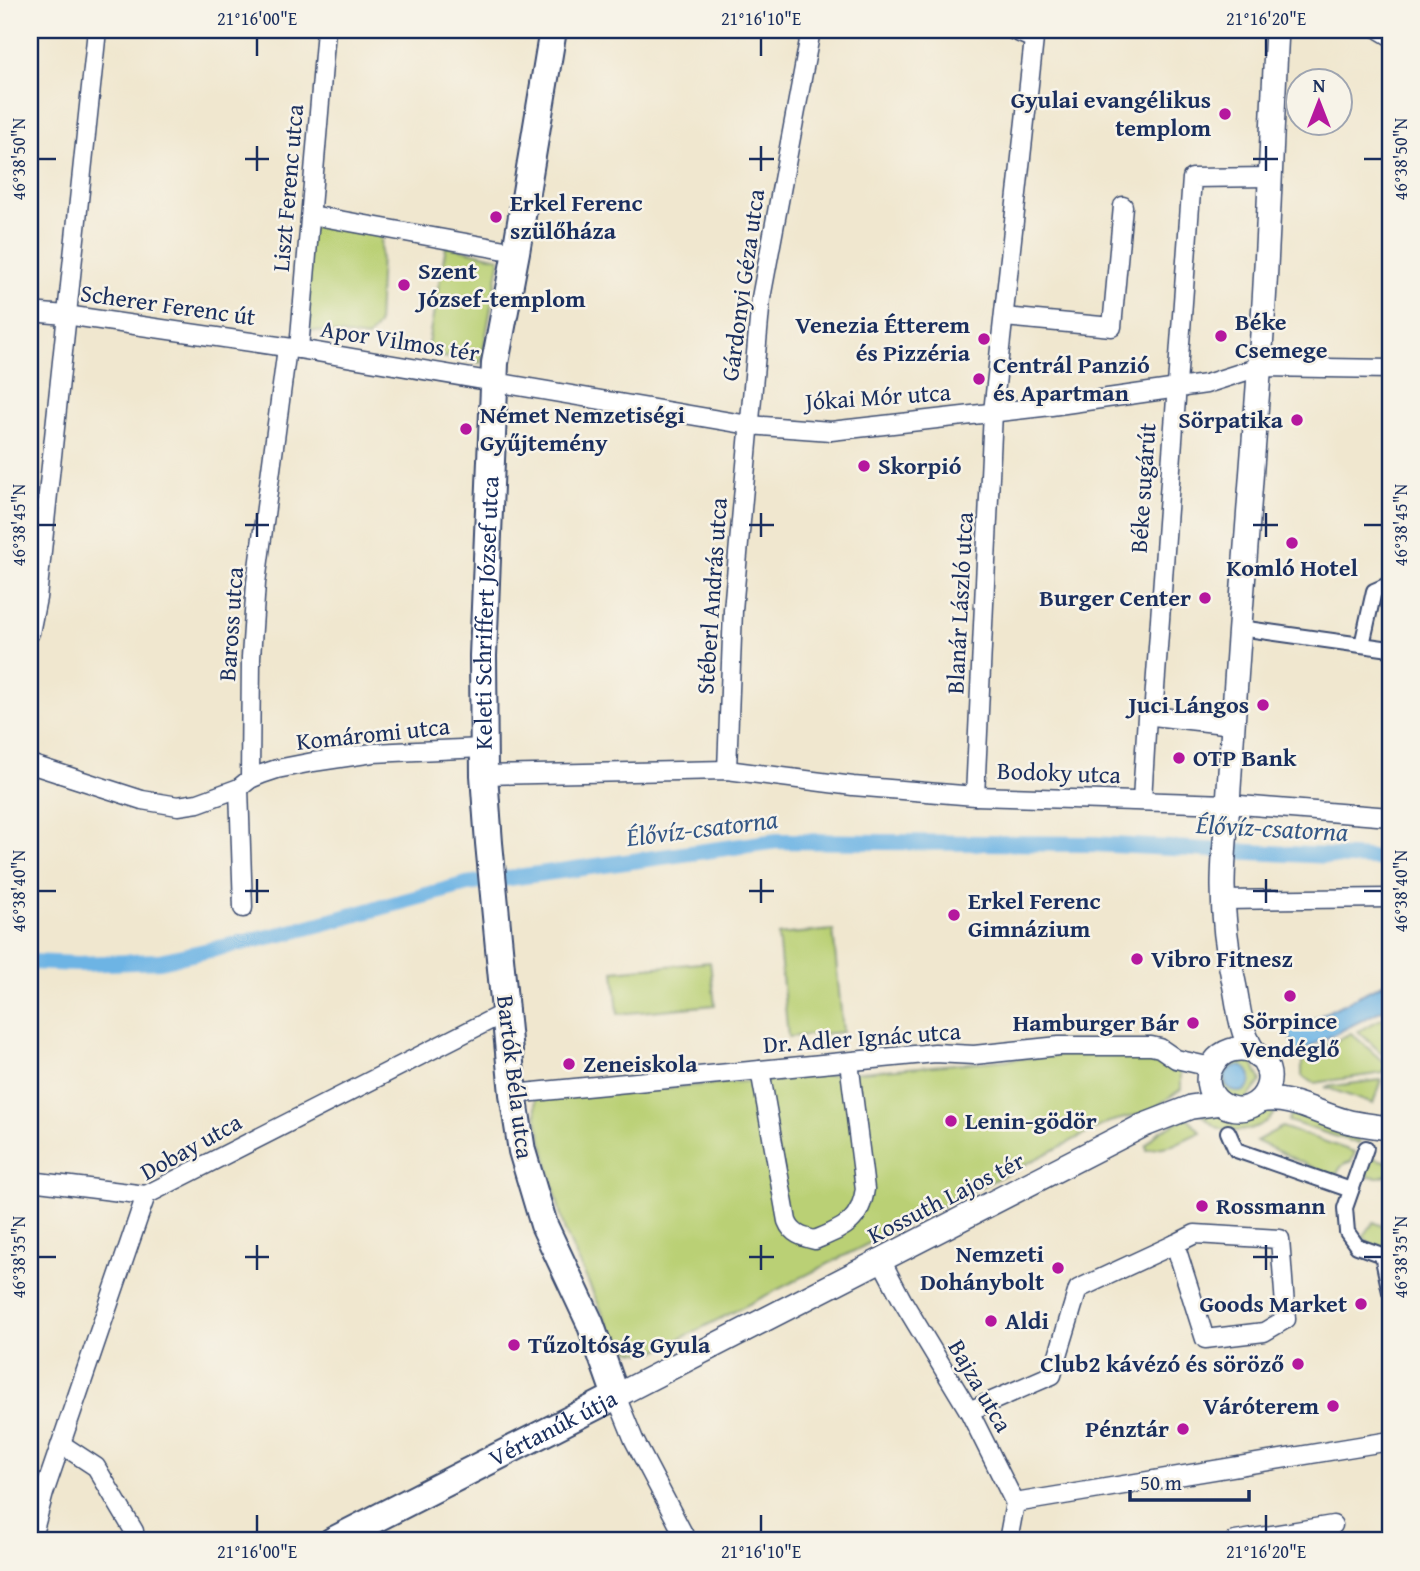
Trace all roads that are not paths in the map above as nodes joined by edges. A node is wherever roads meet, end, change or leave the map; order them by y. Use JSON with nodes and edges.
{"nodes":[{"id":1,"x":97,"y":30,"type":"edge"},
{"id":2,"x":326,"y":30,"type":"edge"},
{"id":3,"x":552,"y":30,"type":"edge"},
{"id":4,"x":811,"y":30,"type":"edge"},
{"id":5,"x":1013,"y":30,"type":"edge"},
{"id":6,"x":1277,"y":30,"type":"edge"},
{"id":7,"x":1380,"y":30,"type":"edge"},
{"id":8,"x":1037,"y":35,"type":"edge"},
{"id":9,"x":1390,"y":36,"type":"edge"},
{"id":10,"x":1269,"y":177,"type":"junction"},
{"id":11,"x":1123,"y":206,"type":"dead end"},
{"id":12,"x":311,"y":215,"type":"junction"},
{"id":13,"x":516,"y":252,"type":"junction"},
{"id":14,"x":30,"y":312,"type":"edge"},
{"id":15,"x":66,"y":315,"type":"junction"},
{"id":16,"x":1004,"y":317,"type":"junction"},
{"id":17,"x":293,"y":349,"type":"junction"},
{"id":18,"x":1259,"y":367,"type":"junction"},
{"id":19,"x":1390,"y":369,"type":"edge"},
{"id":20,"x":493,"y":382,"type":"junction"},
{"id":21,"x":1176,"y":388,"type":"junction"},
{"id":22,"x":993,"y":412,"type":"junction"},
{"id":23,"x":749,"y":425,"type":"junction"},
{"id":24,"x":1390,"y":584,"type":"edge"},
{"id":25,"x":1240,"y":628,"type":"junction"},
{"id":26,"x":30,"y":633,"type":"edge"},
{"id":27,"x":1362,"y":645,"type":"junction"},
{"id":28,"x":1390,"y":649,"type":"edge"},
{"id":29,"x":1153,"y":716,"type":"junction"},
{"id":30,"x":1233,"y":724,"type":"junction"},
{"id":31,"x":483,"y":748,"type":"junction"},
{"id":32,"x":30,"y":764,"type":"edge"},
{"id":33,"x":727,"y":770,"type":"junction"},
{"id":34,"x":484,"y":775,"type":"junction"},
{"id":35,"x":245,"y":784,"type":"junction"},
{"id":36,"x":975,"y":796,"type":"junction"},
{"id":37,"x":1142,"y":800,"type":"junction"},
{"id":38,"x":1228,"y":804,"type":"junction"},
{"id":39,"x":1390,"y":817,"type":"edge"},
{"id":40,"x":1223,"y":892,"type":"junction"},
{"id":41,"x":1390,"y":898,"type":"edge"},
{"id":42,"x":243,"y":908,"type":"dead end"},
{"id":43,"x":496,"y":909,"type":"joint"},
{"id":44,"x":1227,"y":951,"type":"junction"},
{"id":45,"x":506,"y":1013,"type":"junction"},
{"id":46,"x":1261,"y":1060,"type":"junction"},
{"id":47,"x":849,"y":1062,"type":"junction"},
{"id":48,"x":1214,"y":1065,"type":"junction"},
{"id":49,"x":760,"y":1070,"type":"junction"},
{"id":50,"x":513,"y":1094,"type":"junction"},
{"id":51,"x":1260,"y":1101,"type":"junction"},
{"id":52,"x":1220,"y":1103,"type":"junction"},
{"id":53,"x":1142,"y":1126,"type":"junction"},
{"id":54,"x":1382,"y":1126,"type":"edge"},
{"id":55,"x":1228,"y":1132,"type":"dead end"},
{"id":56,"x":1366,"y":1148,"type":"dead end"},
{"id":57,"x":30,"y":1181,"type":"edge"},
{"id":58,"x":1351,"y":1190,"type":"junction"},
{"id":59,"x":146,"y":1195,"type":"junction"},
{"id":60,"x":1175,"y":1244,"type":"junction"},
{"id":61,"x":1386,"y":1258,"type":"edge"},
{"id":62,"x":881,"y":1260,"type":"junction"},
{"id":63,"x":1390,"y":1292,"type":"edge"},
{"id":64,"x":773,"y":1316,"type":"joint"},
{"id":65,"x":616,"y":1396,"type":"junction"},
{"id":66,"x":970,"y":1411,"type":"junction"},
{"id":67,"x":1390,"y":1441,"type":"edge"},
{"id":68,"x":61,"y":1444,"type":"junction"},
{"id":69,"x":37,"y":1491,"type":"edge"},
{"id":70,"x":1015,"y":1503,"type":"junction"},
{"id":71,"x":1333,"y":1525,"type":"dead end"},
{"id":72,"x":134,"y":1531,"type":"dead end"},
{"id":73,"x":31,"y":1541,"type":"edge"},
{"id":74,"x":332,"y":1541,"type":"edge"},
{"id":75,"x":687,"y":1541,"type":"edge"},
{"id":76,"x":1008,"y":1541,"type":"edge"},
{"id":77,"x":1235,"y":1541,"type":"edge"}],
"edges":[{"from":1,"to":15,"type":"street"},
{"from":2,"to":12,"type":"street","name":"Liszt Ferenc utca"},
{"from":3,"to":13,"type":"main road","name":"Keleti Schriffert József utca"},
{"from":4,"to":23,"type":"street","name":"Gárdonyi Géza utca"},
{"from":5,"to":8,"type":"street"},
{"from":6,"to":10,"type":"street"},
{"from":7,"to":9,"type":"street"},
{"from":8,"to":16,"type":"street","name":"Blanár László utca"},
{"from":10,"to":18,"type":"street"},
{"from":10,"to":21,"type":"street","name":"Béke sugárút"},
{"from":11,"to":16,"type":"street"},
{"from":12,"to":13,"type":"street"},
{"from":12,"to":17,"type":"street","name":"Liszt Ferenc utca"},
{"from":13,"to":20,"type":"main road","name":"Keleti Schriffert József utca"},
{"from":14,"to":15,"type":"street","name":"Scherer Ferenc út"},
{"from":15,"to":17,"type":"street","name":"Scherer Ferenc út"},
{"from":15,"to":26,"type":"street"},
{"from":16,"to":22,"type":"street","name":"Blanár László utca"},
{"from":17,"to":20,"type":"street","name":"Apor Vilmos tér"},
{"from":17,"to":35,"type":"street","name":"Baross utca"},
{"from":18,"to":19,"type":"street","name":"Jókai Mór utca"},
{"from":18,"to":21,"type":"street","name":"Jókai Mór utca"},
{"from":18,"to":25,"type":"street"},
{"from":20,"to":23,"type":"street","name":"Jókai Mór utca"},
{"from":20,"to":31,"type":"main road","name":"Keleti Schriffert József utca"},
{"from":21,"to":22,"type":"street","name":"Jókai Mór utca"},
{"from":21,"to":29,"type":"street","name":"Béke sugárút"},
{"from":22,"to":23,"type":"street","name":"Jókai Mór utca"},
{"from":22,"to":36,"type":"street","name":"Blanár László utca"},
{"from":23,"to":33,"type":"street","name":"Stéberl András utca"},
{"from":24,"to":27,"type":"street"},
{"from":25,"to":27,"type":"street"},
{"from":25,"to":30,"type":"street"},
{"from":27,"to":28,"type":"street"},
{"from":29,"to":30,"type":"street"},
{"from":29,"to":37,"type":"street","name":"Béke sugárút"},
{"from":30,"to":38,"type":"street"},
{"from":31,"to":34,"type":"main road","name":"Keleti Schriffert József utca"},
{"from":31,"to":35,"type":"street","name":"Komáromi utca"},
{"from":32,"to":35,"type":"street","name":"Komáromi utca"},
{"from":33,"to":34,"type":"street"},
{"from":33,"to":36,"type":"street","name":"Bodoky utca"},
{"from":34,"to":43,"type":"main road","name":"Keleti Schriffert József utca"},
{"from":35,"to":42,"type":"street","name":"Baross utca"},
{"from":36,"to":37,"type":"street","name":"Bodoky utca"},
{"from":37,"to":38,"type":"street","name":"Bodoky utca"},
{"from":38,"to":39,"type":"street","name":"Bodoky utca"},
{"from":38,"to":40,"type":"street"},
{"from":40,"to":41,"type":"street"},
{"from":40,"to":44,"type":"street"},
{"from":43,"to":45,"type":"main road","name":"Bartók Béla utca"},
{"from":44,"to":46,"type":"street"},
{"from":44,"to":48,"type":"street"},
{"from":45,"to":50,"type":"main road","name":"Bartók Béla utca"},
{"from":45,"to":59,"type":"street","name":"Dobay utca"},
{"from":46,"to":48,"type":"street"},
{"from":46,"to":51,"type":"street"},
{"from":46,"to":54,"type":"street"},
{"from":47,"to":48,"type":"street","name":"Dr. Adler Ignác utca"},
{"from":47,"to":49,"type":"street","name":"Dr. Adler Ignác utca"},
{"from":47,"to":49,"type":"street"},
{"from":48,"to":52,"type":"street"},
{"from":48,"to":53,"type":"street","name":"Kossuth Lajos tér"},
{"from":49,"to":50,"type":"street","name":"Dr. Adler Ignác utca"},
{"from":50,"to":65,"type":"main road","name":"Bartók Béla utca"},
{"from":51,"to":52,"type":"street"},
{"from":51,"to":54,"type":"street"},
{"from":52,"to":53,"type":"street","name":"Kossuth Lajos tér"},
{"from":53,"to":62,"type":"street","name":"Kossuth Lajos tér"},
{"from":55,"to":58,"type":"street"},
{"from":56,"to":58,"type":"street"},
{"from":57,"to":59,"type":"street"},
{"from":58,"to":61,"type":"street"},
{"from":59,"to":68,"type":"street","name":"Dobay utca"},
{"from":60,"to":60,"type":"street"},
{"from":60,"to":66,"type":"street"},
{"from":61,"to":63,"type":"street"},
{"from":62,"to":64,"type":"street","name":"Kossuth Lajos tér"},
{"from":62,"to":66,"type":"street","name":"Bajza utca"},
{"from":64,"to":65,"type":"street","name":"Vértanúk útja"},
{"from":65,"to":74,"type":"main road","name":"Vértanúk útja"},
{"from":65,"to":75,"type":"street"},
{"from":66,"to":70,"type":"street","name":"Bajza utca"},
{"from":67,"to":70,"type":"street"},
{"from":68,"to":69,"type":"street","name":"Dobay utca"},
{"from":68,"to":72,"type":"street"},
{"from":69,"to":73,"type":"street","name":"Dobay utca"},
{"from":70,"to":76,"type":"street"},
{"from":71,"to":77,"type":"street"}]}
